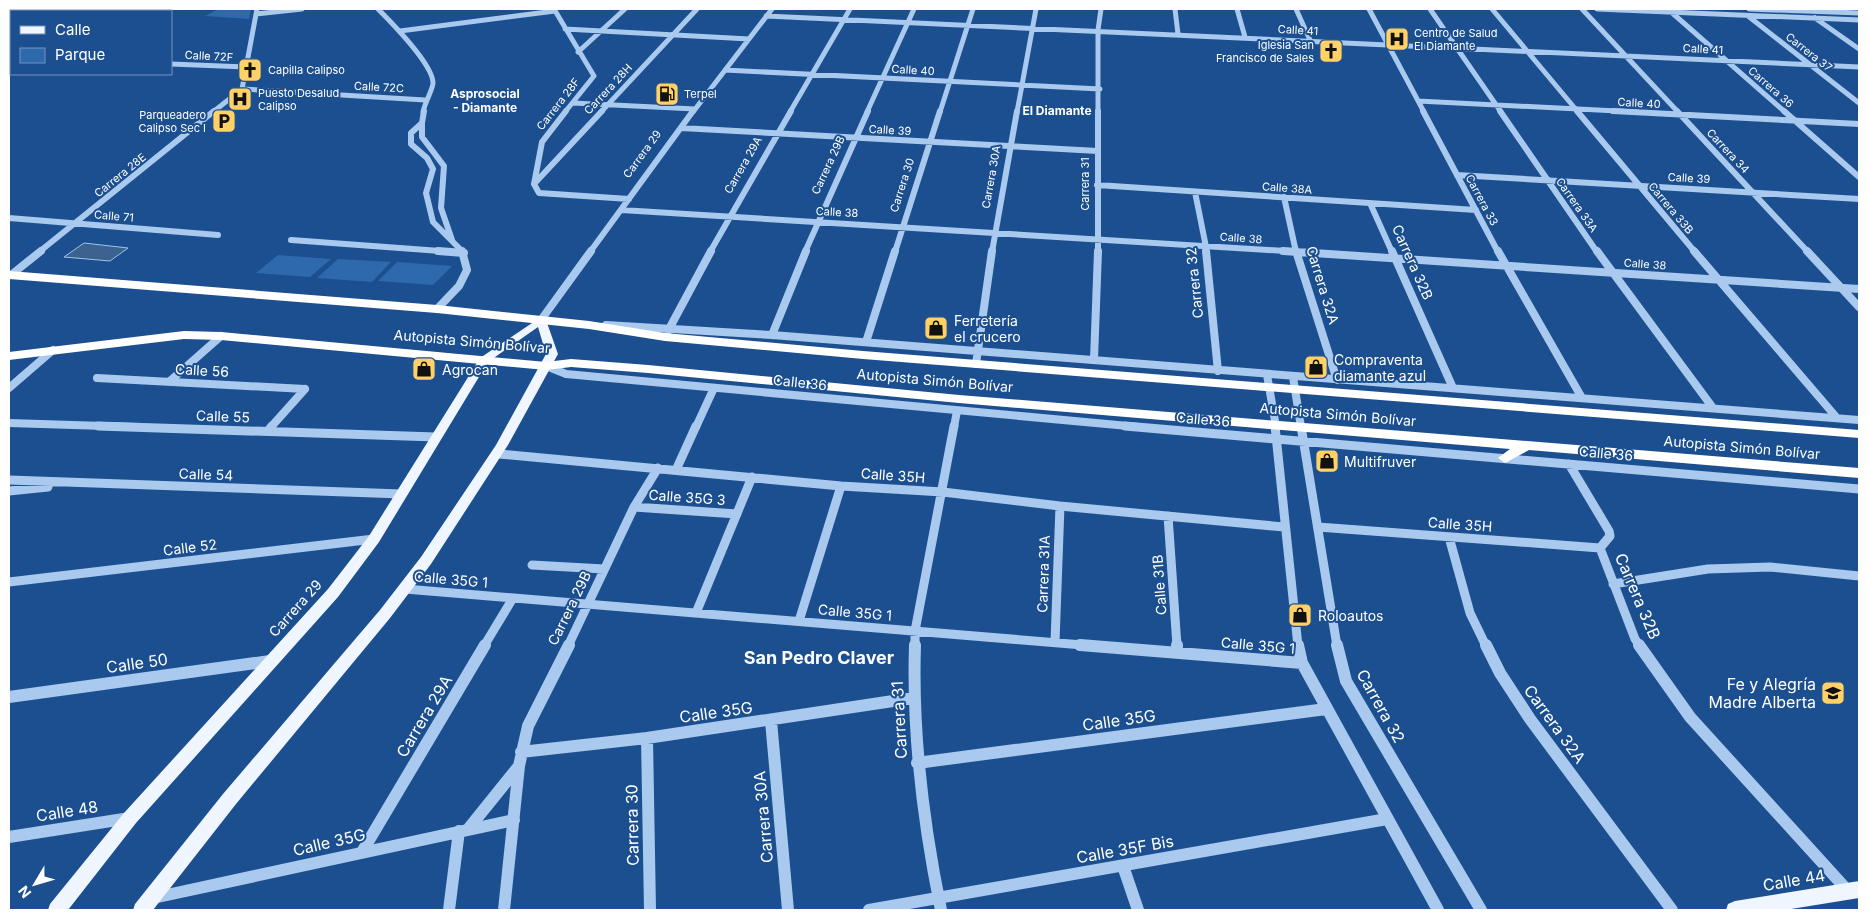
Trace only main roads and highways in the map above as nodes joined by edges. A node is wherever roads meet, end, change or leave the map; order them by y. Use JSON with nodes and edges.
{"nodes":[{"id":1,"x":10,"y":275,"type":"edge"},
{"id":2,"x":541,"y":320,"type":"junction"},
{"id":3,"x":9,"y":356,"type":"edge"},
{"id":4,"x":484,"y":360,"type":"junction"},
{"id":5,"x":546,"y":366,"type":"junction"},
{"id":6,"x":1859,"y":434,"type":"edge"},
{"id":7,"x":1528,"y":445,"type":"junction"},
{"id":8,"x":1505,"y":458,"type":"road end"},
{"id":9,"x":1859,"y":473,"type":"edge"},
{"id":10,"x":1853,"y":890,"type":"edge"},
{"id":11,"x":146,"y":904,"type":"edge"},
{"id":12,"x":57,"y":910,"type":"edge"},
{"id":13,"x":1735,"y":910,"type":"edge"}],
"edges":[{"from":1,"to":2,"type":"highway","name":"Autopista Simón Bolívar"},
{"from":2,"to":4,"type":"main road","name":"Carrera 29"},
{"from":2,"to":5,"type":"main road"},
{"from":2,"to":6,"type":"highway","name":"Autopista Simón Bolívar"},
{"from":3,"to":4,"type":"highway","name":"Autopista Simón Bolívar"},
{"from":4,"to":5,"type":"highway","name":"Autopista Simón Bolívar"},
{"from":4,"to":12,"type":"main road","name":"Carrera 29"},
{"from":5,"to":7,"type":"highway","name":"Autopista Simón Bolívar"},
{"from":5,"to":11,"type":"main road"},
{"from":7,"to":8,"type":"highway"},
{"from":7,"to":9,"type":"highway","name":"Autopista Simón Bolívar"},
{"from":10,"to":13,"type":"main road","name":"Calle 44"}]}
